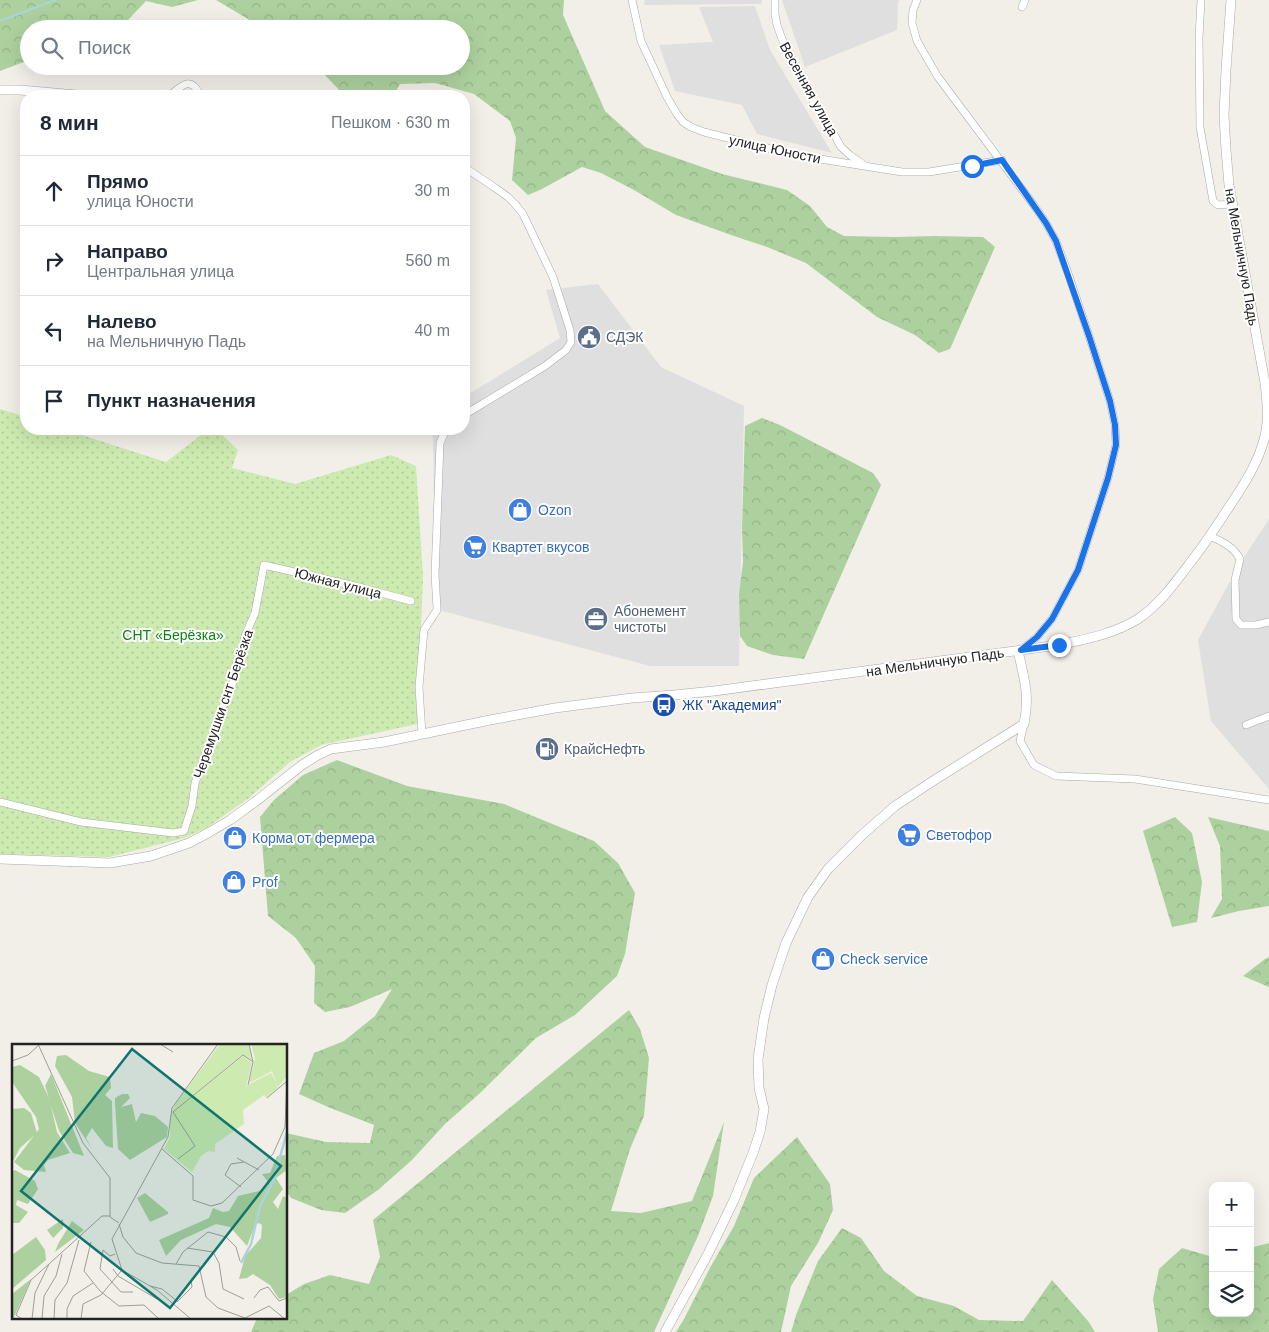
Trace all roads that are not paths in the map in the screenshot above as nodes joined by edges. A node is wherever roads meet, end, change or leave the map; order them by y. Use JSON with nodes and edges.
{"nodes":[{"id":1,"x":632,"y":0,"type":"edge"},
{"id":2,"x":775,"y":0,"type":"edge"},
{"id":3,"x":917,"y":0,"type":"edge"},
{"id":4,"x":1026,"y":0,"type":"edge"},
{"id":5,"x":1201,"y":0,"type":"edge"},
{"id":6,"x":1231,"y":0,"type":"edge"},
{"id":7,"x":1022,"y":7,"type":"dead end"},
{"id":8,"x":0,"y":90,"type":"edge"},
{"id":9,"x":20,"y":90,"type":"edge"},
{"id":10,"x":177,"y":90,"type":"edge"},
{"id":11,"x":197,"y":90,"type":"edge"},
{"id":12,"x":1002,"y":160,"type":"junction"},
{"id":13,"x":865,"y":166,"type":"junction"},
{"id":14,"x":470,"y":171,"type":"edge"},
{"id":15,"x":1233,"y":204,"type":"junction"},
{"id":16,"x":470,"y":411,"type":"edge"},
{"id":17,"x":1268,"y":427,"type":"edge"},
{"id":18,"x":443,"y":435,"type":"edge"},
{"id":19,"x":1210,"y":536,"type":"junction"},
{"id":20,"x":264,"y":565,"type":"joint"},
{"id":21,"x":411,"y":601,"type":"dead end"},
{"id":22,"x":1269,"y":622,"type":"edge"},
{"id":23,"x":1019,"y":651,"type":"junction"},
{"id":24,"x":1269,"y":716,"type":"edge"},
{"id":25,"x":1024,"y":724,"type":"junction"},
{"id":26,"x":1246,"y":725,"type":"dead end"},
{"id":27,"x":422,"y":734,"type":"junction"},
{"id":28,"x":1269,"y":800,"type":"edge"},
{"id":29,"x":0,"y":802,"type":"edge"},
{"id":30,"x":0,"y":859,"type":"edge"},
{"id":31,"x":665,"y":1332,"type":"edge"}],
"edges":[{"from":1,"to":13,"type":"street","name":"улица Юности"},
{"from":2,"to":13,"type":"street","name":"Весенняя улица"},
{"from":3,"to":12,"type":"street"},
{"from":4,"to":7,"type":"street"},
{"from":5,"to":15,"type":"street"},
{"from":6,"to":15,"type":"street","name":"на Мельничную Падь"},
{"from":8,"to":9,"type":"street"},
{"from":10,"to":11,"type":"street"},
{"from":12,"to":13,"type":"street","name":"улица Юности"},
{"from":12,"to":23,"type":"street"},
{"from":14,"to":16,"type":"street"},
{"from":15,"to":17,"type":"street","name":"на Мельничную Падь"},
{"from":17,"to":19,"type":"street","name":"на Мельничную Падь"},
{"from":18,"to":27,"type":"street"},
{"from":19,"to":22,"type":"street"},
{"from":19,"to":23,"type":"street","name":"на Мельничную Падь"},
{"from":20,"to":21,"type":"street","name":"Южная улица"},
{"from":20,"to":29,"type":"street","name":"Черемушки снт Берёзка"},
{"from":23,"to":25,"type":"street"},
{"from":23,"to":27,"type":"street","name":"на Мельничную Падь"},
{"from":24,"to":26,"type":"street"},
{"from":25,"to":28,"type":"street"},
{"from":25,"to":31,"type":"street"},
{"from":27,"to":30,"type":"street","name":"на Мельничную Падь"}]}
